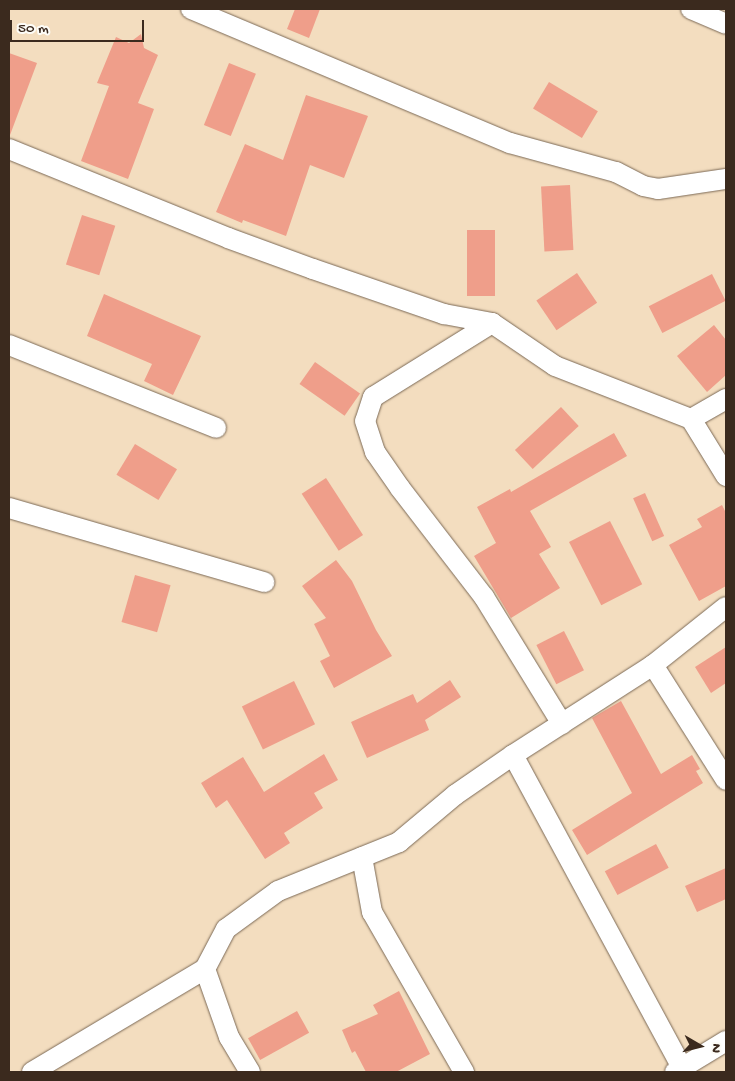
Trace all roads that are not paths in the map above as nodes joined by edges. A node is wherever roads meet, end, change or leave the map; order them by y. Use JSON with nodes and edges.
{"nodes":[{"id":1,"x":191,"y":9,"type":"edge"},
{"id":2,"x":691,"y":9,"type":"edge"},
{"id":3,"x":726,"y":24,"type":"edge"},
{"id":4,"x":9,"y":149,"type":"edge"},
{"id":5,"x":726,"y":179,"type":"edge"},
{"id":6,"x":492,"y":323,"type":"junction"},
{"id":7,"x":9,"y":346,"type":"edge"},
{"id":8,"x":726,"y":399,"type":"edge"},
{"id":9,"x":692,"y":419,"type":"junction"},
{"id":10,"x":216,"y":428,"type":"dead end"},
{"id":11,"x":726,"y":476,"type":"edge"},
{"id":12,"x":9,"y":508,"type":"edge"},
{"id":13,"x":264,"y":582,"type":"dead end"},
{"id":14,"x":726,"y":607,"type":"edge"},
{"id":15,"x":653,"y":665,"type":"junction"},
{"id":16,"x":562,"y":724,"type":"junction"},
{"id":17,"x":513,"y":755,"type":"junction"},
{"id":18,"x":726,"y":780,"type":"edge"},
{"id":19,"x":362,"y":857,"type":"junction"},
{"id":20,"x":204,"y":969,"type":"junction"},
{"id":21,"x":726,"y":1041,"type":"edge"},
{"id":22,"x":679,"y":1070,"type":"edge"},
{"id":23,"x":32,"y":1072,"type":"edge"},
{"id":24,"x":250,"y":1072,"type":"edge"},
{"id":25,"x":464,"y":1072,"type":"edge"}],
"edges":[{"from":1,"to":5,"type":"street"},
{"from":2,"to":3,"type":"street"},
{"from":4,"to":6,"type":"street"},
{"from":6,"to":9,"type":"street"},
{"from":6,"to":16,"type":"street"},
{"from":7,"to":10,"type":"street"},
{"from":8,"to":9,"type":"street"},
{"from":9,"to":11,"type":"street"},
{"from":12,"to":13,"type":"street"},
{"from":14,"to":15,"type":"street"},
{"from":15,"to":16,"type":"street"},
{"from":15,"to":18,"type":"street"},
{"from":16,"to":17,"type":"street"},
{"from":17,"to":19,"type":"street"},
{"from":17,"to":22,"type":"street"},
{"from":19,"to":20,"type":"street"},
{"from":19,"to":25,"type":"street"},
{"from":20,"to":23,"type":"street"},
{"from":20,"to":24,"type":"street"},
{"from":21,"to":22,"type":"street"}]}
